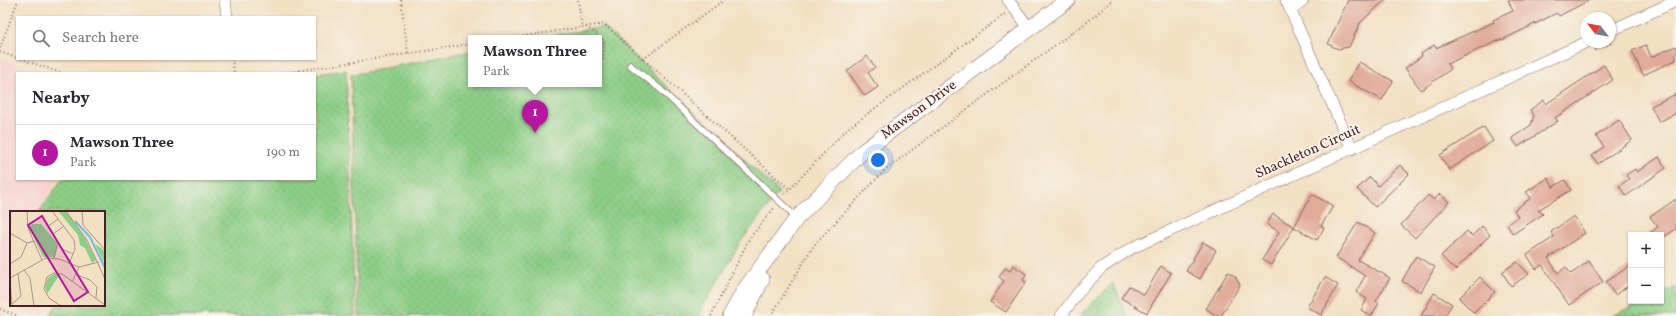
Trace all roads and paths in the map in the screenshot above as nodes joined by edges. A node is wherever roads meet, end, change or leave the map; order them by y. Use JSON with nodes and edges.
{"nodes":[{"id":1,"x":18,"y":0,"type":"edge"},
{"id":2,"x":225,"y":0,"type":"edge"},
{"id":3,"x":401,"y":0,"type":"edge"},
{"id":4,"x":578,"y":0,"type":"edge"},
{"id":5,"x":724,"y":0,"type":"edge"},
{"id":6,"x":1068,"y":0,"type":"edge"},
{"id":7,"x":1113,"y":0,"type":"edge"},
{"id":8,"x":1303,"y":0,"type":"edge"},
{"id":9,"x":1676,"y":1,"type":"edge"},
{"id":10,"x":1011,"y":4,"type":"edge"},
{"id":11,"x":1288,"y":5,"type":"edge"},
{"id":12,"x":227,"y":16,"type":"edge"},
{"id":13,"x":1616,"y":28,"type":"edge"},
{"id":14,"x":1030,"y":29,"type":"junction"},
{"id":15,"x":598,"y":35,"type":"edge"},
{"id":16,"x":602,"y":40,"type":"edge"},
{"id":17,"x":468,"y":44,"type":"edge"},
{"id":18,"x":1580,"y":45,"type":"edge"},
{"id":19,"x":0,"y":48,"type":"edge"},
{"id":20,"x":0,"y":52,"type":"edge"},
{"id":21,"x":408,"y":54,"type":"junction"},
{"id":22,"x":16,"y":58,"type":"edge"},
{"id":23,"x":643,"y":59,"type":"dead end"},
{"id":24,"x":24,"y":60,"type":"edge"},
{"id":25,"x":232,"y":60,"type":"edge"},
{"id":26,"x":603,"y":61,"type":"dead end"},
{"id":27,"x":630,"y":65,"type":"dead end"},
{"id":28,"x":58,"y":72,"type":"edge"},
{"id":29,"x":234,"y":72,"type":"edge"},
{"id":30,"x":290,"y":72,"type":"edge"},
{"id":31,"x":1352,"y":149,"type":"junction"},
{"id":32,"x":779,"y":202,"type":"junction"},
{"id":33,"x":797,"y":218,"type":"junction"},
{"id":34,"x":785,"y":236,"type":"junction"},
{"id":35,"x":0,"y":309,"type":"edge"},
{"id":36,"x":18,"y":316,"type":"edge"},
{"id":37,"x":711,"y":316,"type":"edge"},
{"id":38,"x":730,"y":316,"type":"edge"},
{"id":39,"x":744,"y":316,"type":"edge"},
{"id":40,"x":771,"y":316,"type":"edge"},
{"id":41,"x":1061,"y":316,"type":"edge"}],
"edges":[{"from":1,"to":19,"type":"path"},
{"from":2,"to":12,"type":"street"},
{"from":3,"to":21,"type":"path"},
{"from":4,"to":15,"type":"path"},
{"from":5,"to":23,"type":"path"},
{"from":6,"to":14,"type":"main road","name":"Mawson Drive"},
{"from":7,"to":40,"type":"path"},
{"from":8,"to":11,"type":"street"},
{"from":9,"to":13,"type":"street"},
{"from":10,"to":14,"type":"street"},
{"from":10,"to":32,"type":"path"},
{"from":11,"to":31,"type":"street"},
{"from":14,"to":33,"type":"main road","name":"Mawson Drive"},
{"from":16,"to":26,"type":"path"},
{"from":17,"to":21,"type":"path"},
{"from":18,"to":31,"type":"street","name":"Shackleton Circuit"},
{"from":20,"to":22,"type":"path"},
{"from":21,"to":30,"type":"path"},
{"from":24,"to":28,"type":"path"},
{"from":25,"to":29,"type":"path"},
{"from":27,"to":32,"type":"lane"},
{"from":31,"to":41,"type":"street","name":"Shackleton Circuit"},
{"from":32,"to":33,"type":"lane"},
{"from":32,"to":37,"type":"path"},
{"from":33,"to":34,"type":"main road","name":"Mawson Drive"},
{"from":34,"to":38,"type":"main road","name":"Mawson Drive"},
{"from":34,"to":39,"type":"main road","name":"Mawson Drive"},
{"from":35,"to":36,"type":"path"}]}
